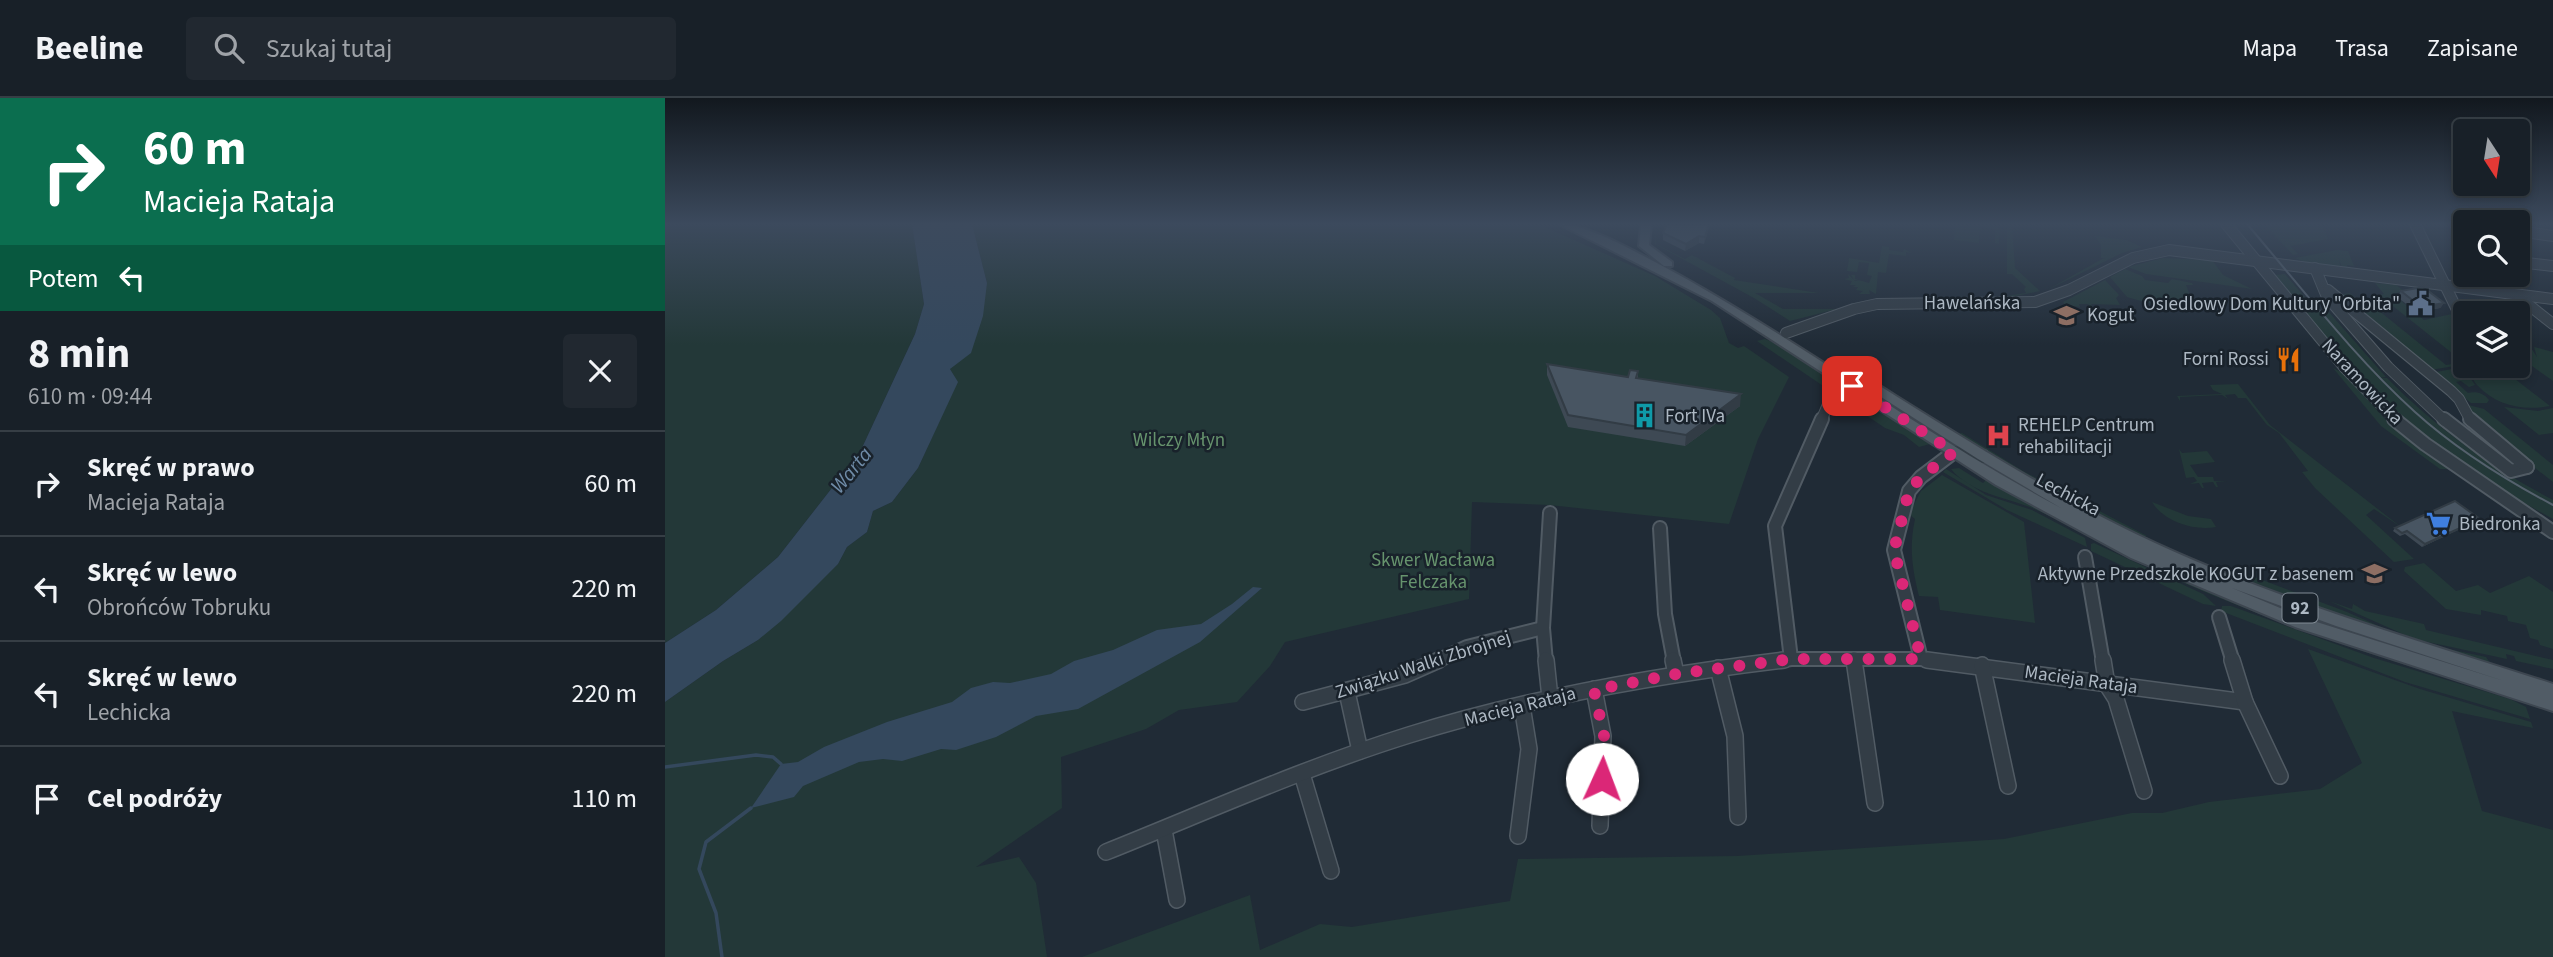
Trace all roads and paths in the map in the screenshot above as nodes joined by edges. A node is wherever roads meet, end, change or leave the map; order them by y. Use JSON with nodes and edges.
{"nodes":[{"id":1,"x":1650,"y":264,"type":"edge"},
{"id":2,"x":1663,"y":264,"type":"edge"},
{"id":3,"x":1670,"y":264,"type":"edge"},
{"id":4,"x":2117,"y":264,"type":"edge"},
{"id":5,"x":2259,"y":264,"type":"edge"},
{"id":6,"x":2286,"y":264,"type":"edge"},
{"id":7,"x":2434,"y":264,"type":"edge"},
{"id":8,"x":2315,"y":268,"type":"junction"},
{"id":9,"x":1684,"y":274,"type":"junction"},
{"id":10,"x":2323,"y":285,"type":"junction"},
{"id":11,"x":2445,"y":288,"type":"junction"},
{"id":12,"x":2516,"y":295,"type":"junction"},
{"id":13,"x":2553,"y":299,"type":"edge"},
{"id":14,"x":2453,"y":303,"type":"edge"},
{"id":15,"x":2553,"y":324,"type":"edge"},
{"id":16,"x":1786,"y":333,"type":"junction"},
{"id":17,"x":1829,"y":402,"type":"dead end"},
{"id":18,"x":1951,"y":436,"type":"junction"},
{"id":19,"x":1954,"y":452,"type":"junction"},
{"id":20,"x":1985,"y":457,"type":"junction"},
{"id":21,"x":2490,"y":488,"type":"junction"},
{"id":22,"x":1550,"y":513,"type":"dead end"},
{"id":23,"x":2553,"y":522,"type":"edge"},
{"id":24,"x":1660,"y":528,"type":"dead end"},
{"id":25,"x":2553,"y":532,"type":"edge"},
{"id":26,"x":2085,"y":557,"type":"dead end"},
{"id":27,"x":2219,"y":617,"type":"dead end"},
{"id":28,"x":1543,"y":628,"type":"junction"},
{"id":29,"x":1791,"y":659,"type":"junction"},
{"id":30,"x":1921,"y":659,"type":"junction"},
{"id":31,"x":1854,"y":660,"type":"junction"},
{"id":32,"x":1982,"y":666,"type":"junction"},
{"id":33,"x":1718,"y":668,"type":"junction"},
{"id":34,"x":1676,"y":674,"type":"junction"},
{"id":35,"x":2107,"y":685,"type":"junction"},
{"id":36,"x":1594,"y":690,"type":"junction"},
{"id":37,"x":2553,"y":691,"type":"edge"},
{"id":38,"x":1346,"y":692,"type":"junction"},
{"id":39,"x":1550,"y":698,"type":"junction"},
{"id":40,"x":1303,"y":702,"type":"dead end"},
{"id":41,"x":2245,"y":702,"type":"junction"},
{"id":42,"x":2553,"y":704,"type":"edge"},
{"id":43,"x":1522,"y":706,"type":"junction"},
{"id":44,"x":1360,"y":751,"type":"junction"},
{"id":45,"x":1302,"y":774,"type":"junction"},
{"id":46,"x":2280,"y":776,"type":"dead end"},
{"id":47,"x":2008,"y":786,"type":"dead end"},
{"id":48,"x":2144,"y":791,"type":"dead end"},
{"id":49,"x":1875,"y":803,"type":"dead end"},
{"id":50,"x":1738,"y":817,"type":"dead end"},
{"id":51,"x":1600,"y":826,"type":"dead end"},
{"id":52,"x":1164,"y":830,"type":"junction"},
{"id":53,"x":1518,"y":836,"type":"dead end"},
{"id":54,"x":1106,"y":852,"type":"dead end"},
{"id":55,"x":1331,"y":871,"type":"dead end"},
{"id":56,"x":1177,"y":900,"type":"dead end"}],
"edges":[{"from":1,"to":19,"type":"main road","name":"Lechicka","number":"92"},
{"from":2,"to":9,"type":"main road","name":"Lechicka","number":"92"},
{"from":3,"to":9,"type":"main road"},
{"from":4,"to":16,"type":"street","name":"Hawelańska"},
{"from":5,"to":21,"type":"street","name":"Naramowicka"},
{"from":6,"to":8,"type":"street","name":"Hawelańska"},
{"from":7,"to":11,"type":"street"},
{"from":8,"to":10,"type":"street"},
{"from":8,"to":11,"type":"street","name":"Hawelańska"},
{"from":9,"to":16,"type":"main road","name":"Lechicka","number":"92"},
{"from":10,"to":10,"type":"street"},
{"from":11,"to":12,"type":"street","name":"Hawelańska"},
{"from":11,"to":14,"type":"street"},
{"from":12,"to":13,"type":"street","name":"Hawelańska"},
{"from":12,"to":15,"type":"street"},
{"from":16,"to":18,"type":"main road","name":"Lechicka","number":"92"},
{"from":17,"to":29,"type":"street"},
{"from":18,"to":19,"type":"street"},
{"from":18,"to":20,"type":"main road","name":"Lechicka","number":"92"},
{"from":19,"to":20,"type":"street"},
{"from":19,"to":30,"type":"street"},
{"from":19,"to":42,"type":"main road","name":"Lechicka","number":"92"},
{"from":20,"to":37,"type":"main road","name":"Lechicka","number":"92"},
{"from":21,"to":23,"type":"street","name":"Naramowicka"},
{"from":21,"to":25,"type":"street","name":"Naramowicka"},
{"from":22,"to":28,"type":"street"},
{"from":24,"to":34,"type":"street"},
{"from":26,"to":35,"type":"street"},
{"from":27,"to":41,"type":"street"},
{"from":28,"to":38,"type":"street","name":"Związku Walki Zbrojnej"},
{"from":28,"to":39,"type":"street"},
{"from":29,"to":31,"type":"street","name":"Macieja Rataja"},
{"from":29,"to":33,"type":"street","name":"Macieja Rataja"},
{"from":30,"to":31,"type":"street","name":"Macieja Rataja"},
{"from":30,"to":32,"type":"street","name":"Macieja Rataja"},
{"from":31,"to":49,"type":"street"},
{"from":32,"to":35,"type":"street","name":"Macieja Rataja"},
{"from":32,"to":47,"type":"street"},
{"from":33,"to":34,"type":"street","name":"Macieja Rataja"},
{"from":33,"to":50,"type":"street"},
{"from":34,"to":36,"type":"street","name":"Macieja Rataja"},
{"from":35,"to":41,"type":"street","name":"Macieja Rataja"},
{"from":35,"to":48,"type":"street"},
{"from":36,"to":39,"type":"street","name":"Macieja Rataja"},
{"from":36,"to":51,"type":"street"},
{"from":38,"to":40,"type":"street","name":"Związku Walki Zbrojnej"},
{"from":38,"to":44,"type":"street"},
{"from":39,"to":43,"type":"street","name":"Macieja Rataja"},
{"from":41,"to":46,"type":"street"},
{"from":43,"to":44,"type":"street","name":"Macieja Rataja"},
{"from":43,"to":53,"type":"street"},
{"from":44,"to":45,"type":"street","name":"Macieja Rataja"},
{"from":45,"to":52,"type":"street","name":"Macieja Rataja"},
{"from":45,"to":55,"type":"street"},
{"from":52,"to":54,"type":"street","name":"Macieja Rataja"},
{"from":52,"to":56,"type":"street"}]}
